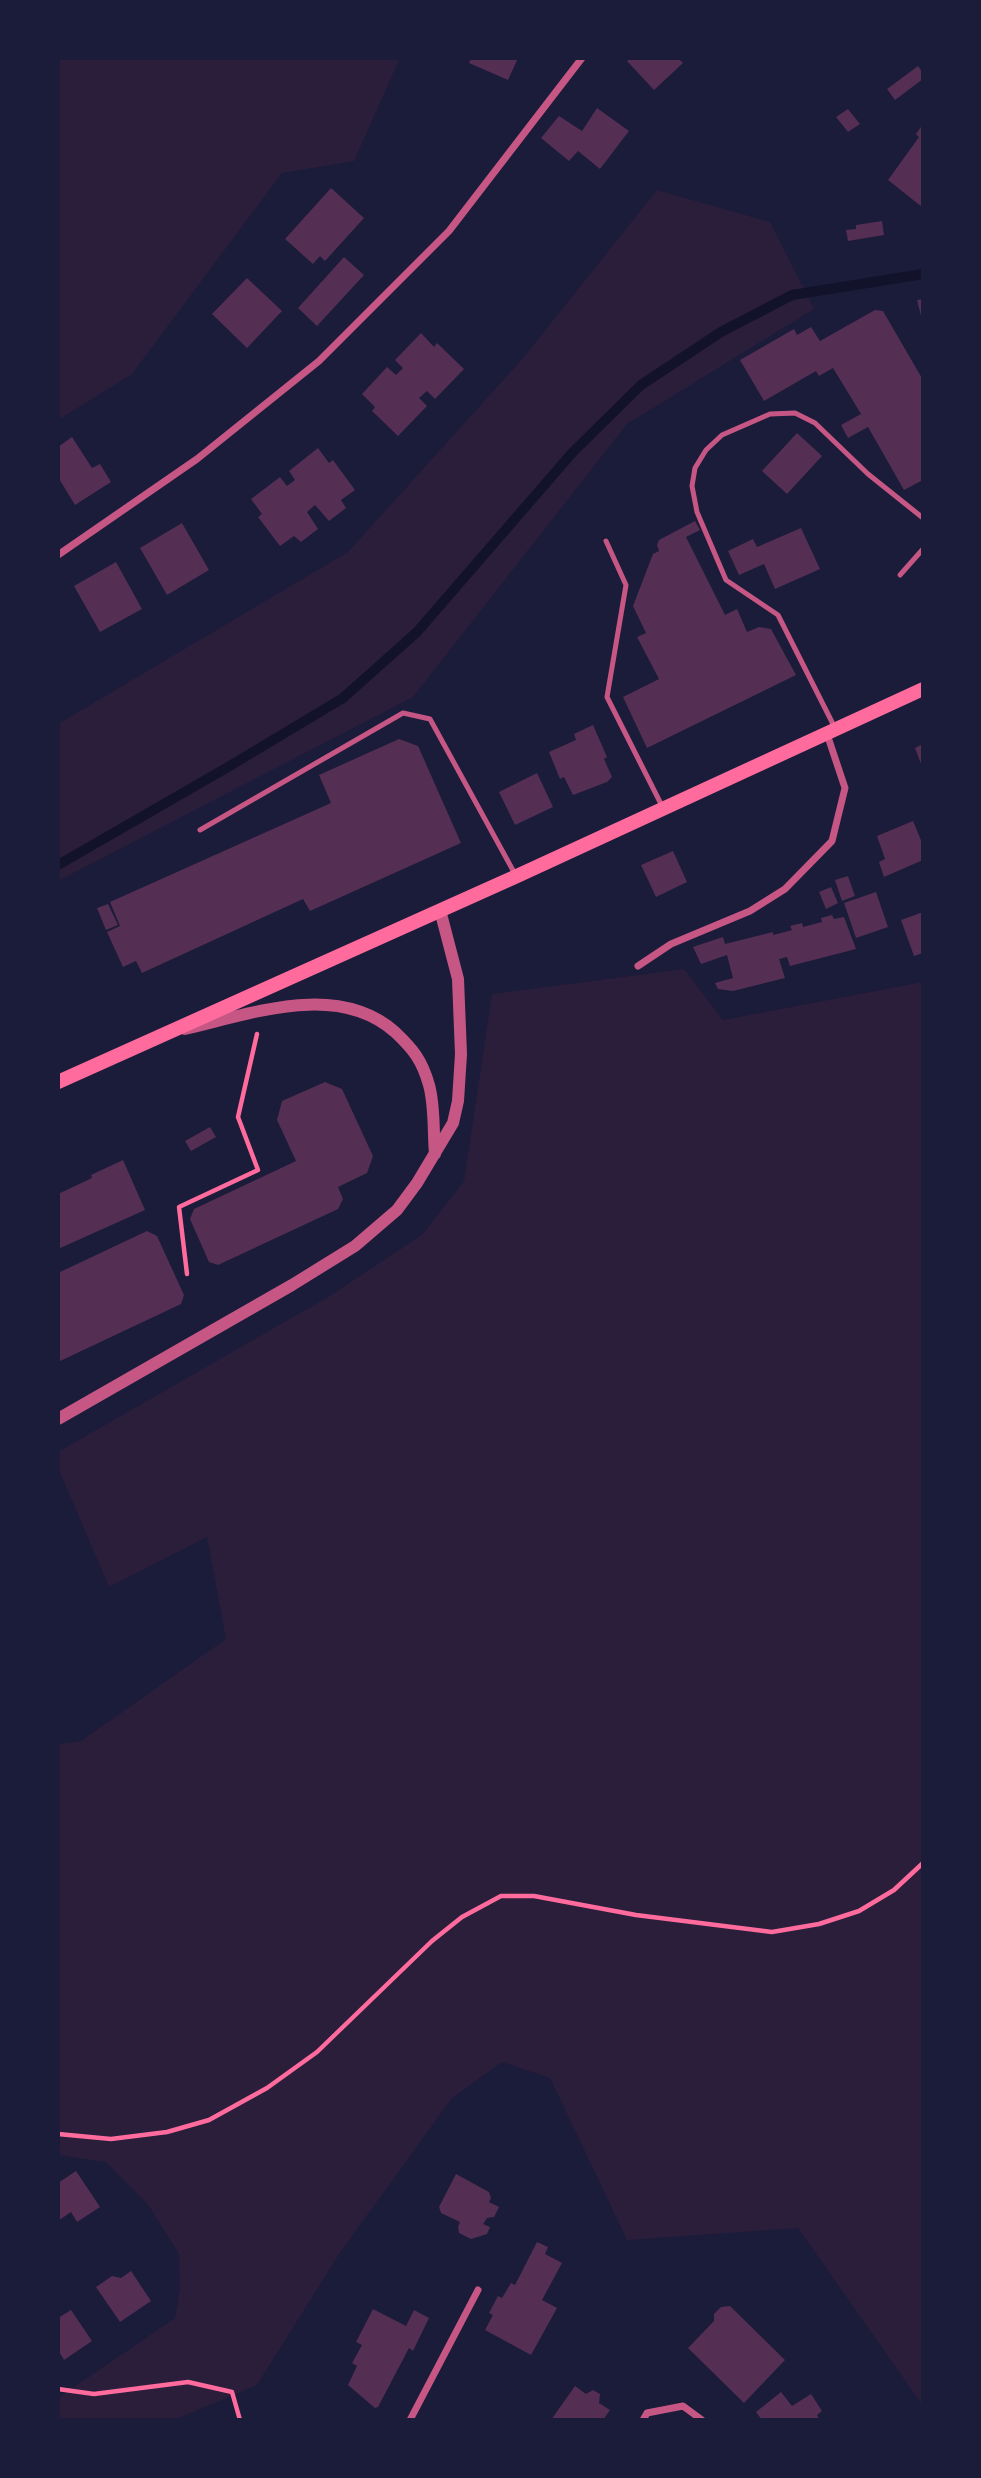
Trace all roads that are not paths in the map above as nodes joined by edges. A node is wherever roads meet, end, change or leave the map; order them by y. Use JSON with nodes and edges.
{"nodes":[{"id":1,"x":582,"y":58,"type":"edge"},
{"id":2,"x":923,"y":518,"type":"edge"},
{"id":3,"x":606,"y":541,"type":"dead end"},
{"id":4,"x":923,"y":549,"type":"edge"},
{"id":5,"x":58,"y":555,"type":"edge"},
{"id":6,"x":900,"y":575,"type":"dead end"},
{"id":7,"x":923,"y":689,"type":"edge"},
{"id":8,"x":831,"y":731,"type":"junction"},
{"id":9,"x":663,"y":809,"type":"junction"},
{"id":10,"x":200,"y":830,"type":"dead end"},
{"id":11,"x":517,"y":876,"type":"junction"},
{"id":12,"x":440,"y":910,"type":"junction"},
{"id":13,"x":638,"y":966,"type":"dead end"},
{"id":14,"x":169,"y":1032,"type":"junction"},
{"id":15,"x":58,"y":1082,"type":"edge"},
{"id":16,"x":435,"y":1154,"type":"junction"},
{"id":17,"x":58,"y":1419,"type":"edge"},
{"id":18,"x":478,"y":2290,"type":"dead end"},
{"id":19,"x":410,"y":2420,"type":"edge"},
{"id":20,"x":643,"y":2420,"type":"edge"},
{"id":21,"x":702,"y":2420,"type":"edge"}],
"edges":[{"from":1,"to":5,"type":"street"},
{"from":2,"to":8,"type":"lane"},
{"from":3,"to":9,"type":"lane"},
{"from":4,"to":6,"type":"lane"},
{"from":7,"to":8,"type":"main road"},
{"from":8,"to":9,"type":"main road"},
{"from":8,"to":13,"type":"street"},
{"from":9,"to":11,"type":"main road"},
{"from":10,"to":11,"type":"lane"},
{"from":11,"to":12,"type":"main road"},
{"from":12,"to":14,"type":"main road"},
{"from":12,"to":16,"type":"street"},
{"from":14,"to":15,"type":"main road"},
{"from":14,"to":16,"type":"street"},
{"from":16,"to":17,"type":"street"},
{"from":18,"to":19,"type":"street"},
{"from":20,"to":21,"type":"street"}]}
